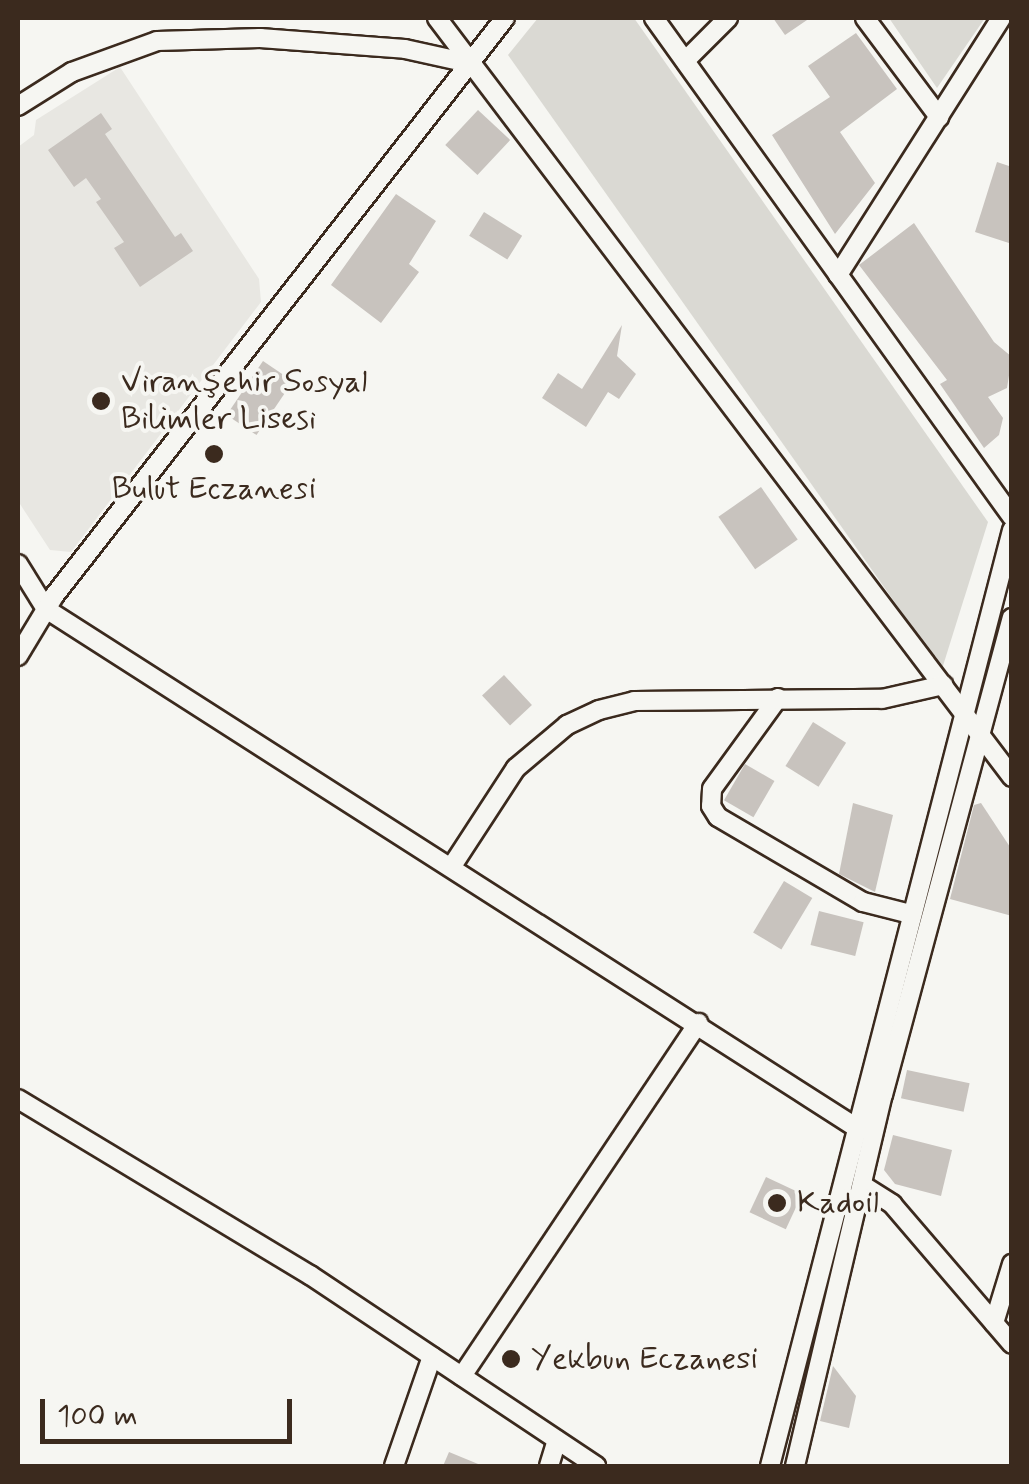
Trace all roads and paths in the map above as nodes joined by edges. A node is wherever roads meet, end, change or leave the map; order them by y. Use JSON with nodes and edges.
{"nodes":[{"id":1,"x":437,"y":18,"type":"edge"},
{"id":2,"x":505,"y":18,"type":"edge"},
{"id":3,"x":654,"y":18,"type":"edge"},
{"id":4,"x":728,"y":18,"type":"edge"},
{"id":5,"x":865,"y":18,"type":"edge"},
{"id":6,"x":1001,"y":18,"type":"edge"},
{"id":7,"x":685,"y":60,"type":"junction"},
{"id":8,"x":468,"y":63,"type":"junction"},
{"id":9,"x":18,"y":106,"type":"edge"},
{"id":10,"x":939,"y":117,"type":"junction"},
{"id":11,"x":838,"y":275,"type":"junction"},
{"id":12,"x":1012,"y":517,"type":"edge"},
{"id":13,"x":1012,"y":530,"type":"edge"},
{"id":14,"x":18,"y":564,"type":"edge"},
{"id":15,"x":46,"y":609,"type":"junction"},
{"id":16,"x":1012,"y":618,"type":"edge"},
{"id":17,"x":18,"y":656,"type":"edge"},
{"id":18,"x":943,"y":685,"type":"junction"},
{"id":19,"x":778,"y":698,"type":"junction"},
{"id":20,"x":962,"y":710,"type":"junction"},
{"id":21,"x":981,"y":736,"type":"junction"},
{"id":22,"x":1012,"y":777,"type":"edge"},
{"id":23,"x":452,"y":866,"type":"junction"},
{"id":24,"x":910,"y":914,"type":"junction"},
{"id":25,"x":698,"y":1023,"type":"junction"},
{"id":26,"x":18,"y":1099,"type":"edge"},
{"id":27,"x":856,"y":1128,"type":"junction"},
{"id":28,"x":862,"y":1185,"type":"junction"},
{"id":29,"x":1012,"y":1264,"type":"edge"},
{"id":30,"x":994,"y":1324,"type":"junction"},
{"id":31,"x":1012,"y":1344,"type":"edge"},
{"id":32,"x":432,"y":1356,"type":"junction"},
{"id":33,"x":462,"y":1376,"type":"junction"},
{"id":34,"x":557,"y":1440,"type":"junction"},
{"id":35,"x":394,"y":1466,"type":"edge"},
{"id":36,"x":549,"y":1466,"type":"edge"},
{"id":37,"x":596,"y":1466,"type":"edge"},
{"id":38,"x":770,"y":1466,"type":"edge"},
{"id":39,"x":795,"y":1466,"type":"edge"}],
"edges":[{"from":1,"to":8,"type":"street"},
{"from":2,"to":8,"type":"street"},
{"from":3,"to":7,"type":"street"},
{"from":4,"to":7,"type":"street"},
{"from":5,"to":10,"type":"street"},
{"from":6,"to":10,"type":"street"},
{"from":7,"to":11,"type":"street"},
{"from":8,"to":9,"type":"street"},
{"from":8,"to":15,"type":"street"},
{"from":8,"to":18,"type":"street"},
{"from":10,"to":11,"type":"street"},
{"from":11,"to":12,"type":"street"},
{"from":13,"to":20,"type":"street"},
{"from":14,"to":15,"type":"street"},
{"from":15,"to":17,"type":"street"},
{"from":15,"to":23,"type":"street"},
{"from":16,"to":21,"type":"street"},
{"from":18,"to":19,"type":"street"},
{"from":18,"to":20,"type":"street"},
{"from":19,"to":23,"type":"street"},
{"from":19,"to":24,"type":"street"},
{"from":20,"to":21,"type":"street"},
{"from":20,"to":24,"type":"street"},
{"from":21,"to":22,"type":"street"},
{"from":21,"to":28,"type":"street"},
{"from":23,"to":25,"type":"street"},
{"from":24,"to":27,"type":"street"},
{"from":25,"to":27,"type":"street"},
{"from":25,"to":33,"type":"street"},
{"from":26,"to":32,"type":"street"},
{"from":27,"to":38,"type":"street"},
{"from":28,"to":30,"type":"street"},
{"from":28,"to":39,"type":"street"},
{"from":29,"to":30,"type":"street"},
{"from":30,"to":31,"type":"street"},
{"from":32,"to":33,"type":"street"},
{"from":32,"to":35,"type":"street"},
{"from":33,"to":34,"type":"street"},
{"from":34,"to":36,"type":"street"},
{"from":34,"to":37,"type":"street"}]}
